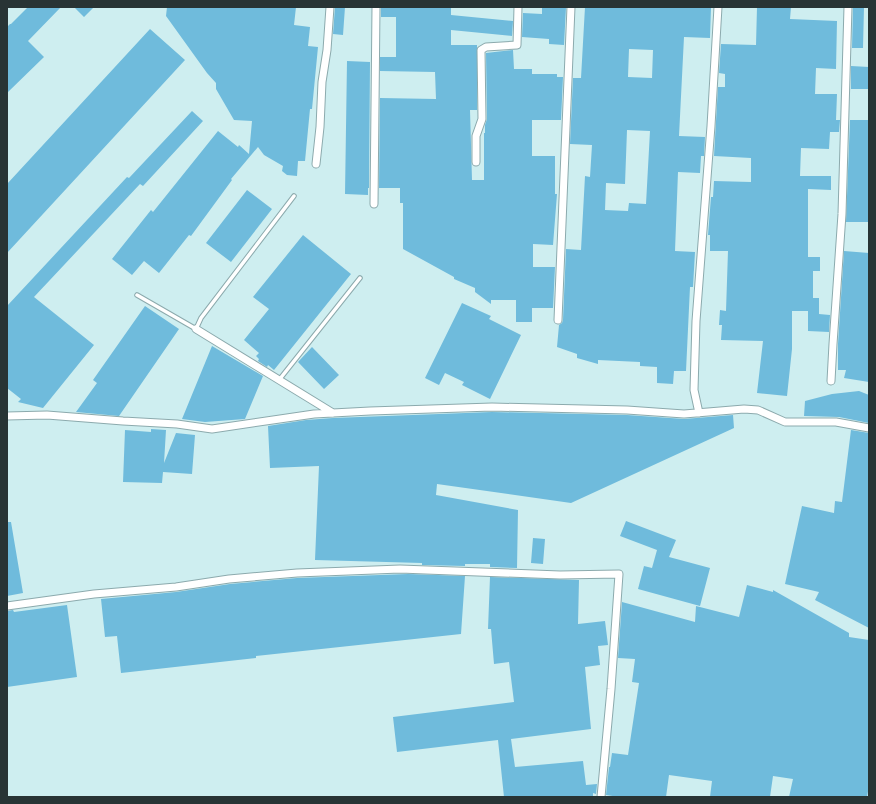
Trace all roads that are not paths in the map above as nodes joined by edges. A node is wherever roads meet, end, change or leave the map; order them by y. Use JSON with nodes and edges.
{"nodes":[{"id":1,"x":330,"y":7,"type":"edge"},
{"id":2,"x":376,"y":7,"type":"edge"},
{"id":3,"x":518,"y":7,"type":"edge"},
{"id":4,"x":571,"y":7,"type":"edge"},
{"id":5,"x":718,"y":7,"type":"edge"},
{"id":6,"x":848,"y":7,"type":"edge"},
{"id":7,"x":476,"y":162,"type":"dead end"},
{"id":8,"x":316,"y":164,"type":"dead end"},
{"id":9,"x":294,"y":196,"type":"dead end"},
{"id":10,"x":374,"y":204,"type":"dead end"},
{"id":11,"x":360,"y":278,"type":"dead end"},
{"id":12,"x":137,"y":295,"type":"dead end"},
{"id":13,"x":558,"y":320,"type":"dead end"},
{"id":14,"x":196,"y":329,"type":"junction"},
{"id":15,"x":279,"y":380,"type":"junction"},
{"id":16,"x":832,"y":382,"type":"dead end"},
{"id":17,"x":333,"y":413,"type":"junction"},
{"id":18,"x":699,"y":413,"type":"junction"},
{"id":19,"x":7,"y":416,"type":"edge"},
{"id":20,"x":869,"y":428,"type":"edge"},
{"id":21,"x":7,"y":606,"type":"edge"},
{"id":22,"x":601,"y":797,"type":"edge"}],
"edges":[{"from":1,"to":8,"type":"street"},
{"from":2,"to":10,"type":"street"},
{"from":3,"to":7,"type":"street"},
{"from":4,"to":13,"type":"street"},
{"from":5,"to":18,"type":"street"},
{"from":6,"to":16,"type":"street"},
{"from":9,"to":14,"type":"lane"},
{"from":11,"to":15,"type":"lane"},
{"from":12,"to":14,"type":"lane"},
{"from":14,"to":15,"type":"street"},
{"from":15,"to":17,"type":"street"},
{"from":17,"to":18,"type":"street"},
{"from":17,"to":19,"type":"street"},
{"from":18,"to":20,"type":"street"},
{"from":21,"to":22,"type":"street"}]}
